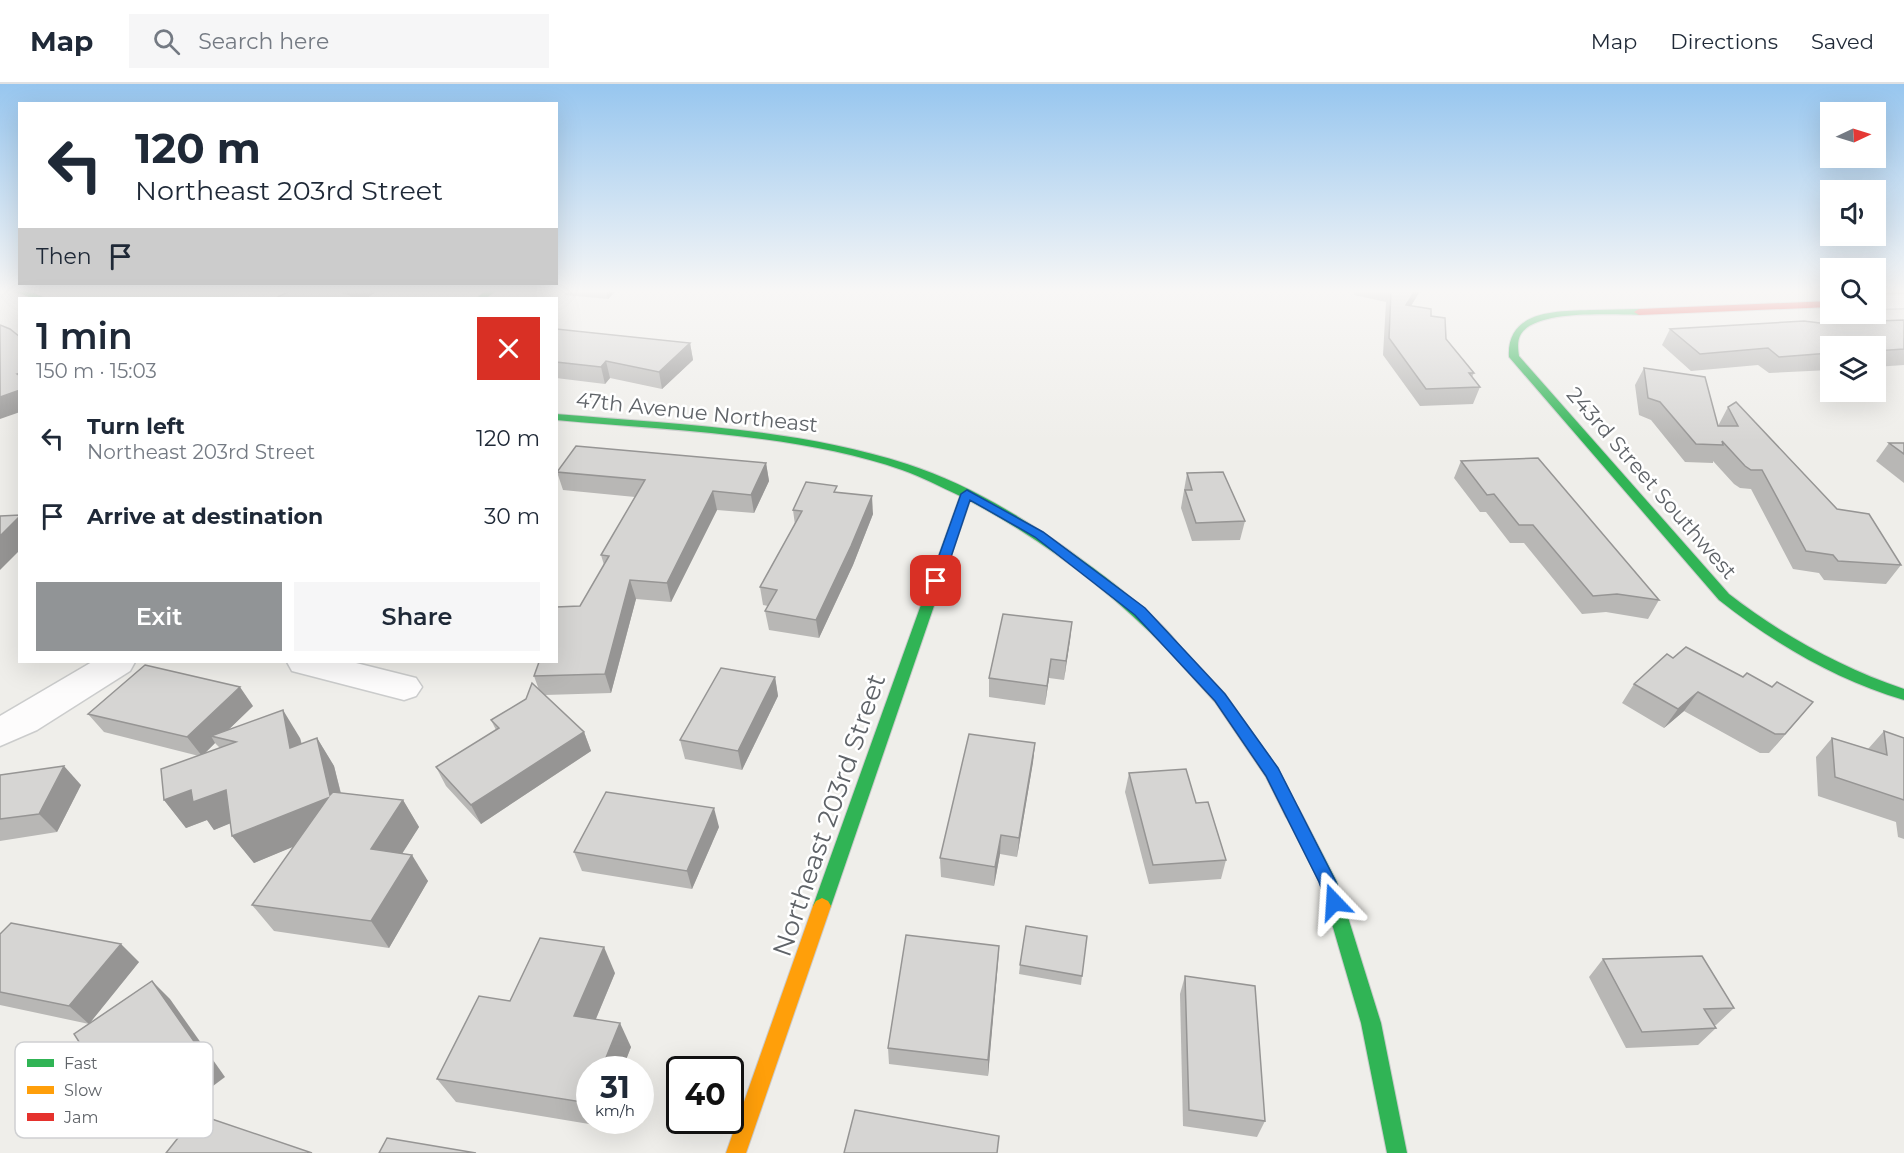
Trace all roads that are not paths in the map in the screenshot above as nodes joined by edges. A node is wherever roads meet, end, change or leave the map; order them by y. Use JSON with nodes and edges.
{"nodes":[{"id":1,"x":1512,"y":341,"type":"edge"},
{"id":2,"x":558,"y":417,"type":"edge"},
{"id":3,"x":967,"y":494,"type":"junction"},
{"id":4,"x":116,"y":663,"type":"edge"},
{"id":5,"x":308,"y":663,"type":"edge"},
{"id":6,"x":404,"y":687,"type":"dead end"},
{"id":7,"x":1904,"y":695,"type":"edge"},
{"id":8,"x":0,"y":732,"type":"edge"},
{"id":9,"x":736,"y":1153,"type":"edge"},
{"id":10,"x":1397,"y":1153,"type":"edge"}],
"edges":[{"from":1,"to":7,"type":"street","name":"243rd Street Southwest"},
{"from":2,"to":3,"type":"street","name":"47th Avenue Northeast"},
{"from":3,"to":9,"type":"street","name":"Northeast 203rd Street"},
{"from":3,"to":10,"type":"street","name":"47th Avenue Northeast"},
{"from":4,"to":8,"type":"street"},
{"from":5,"to":6,"type":"street"}]}
